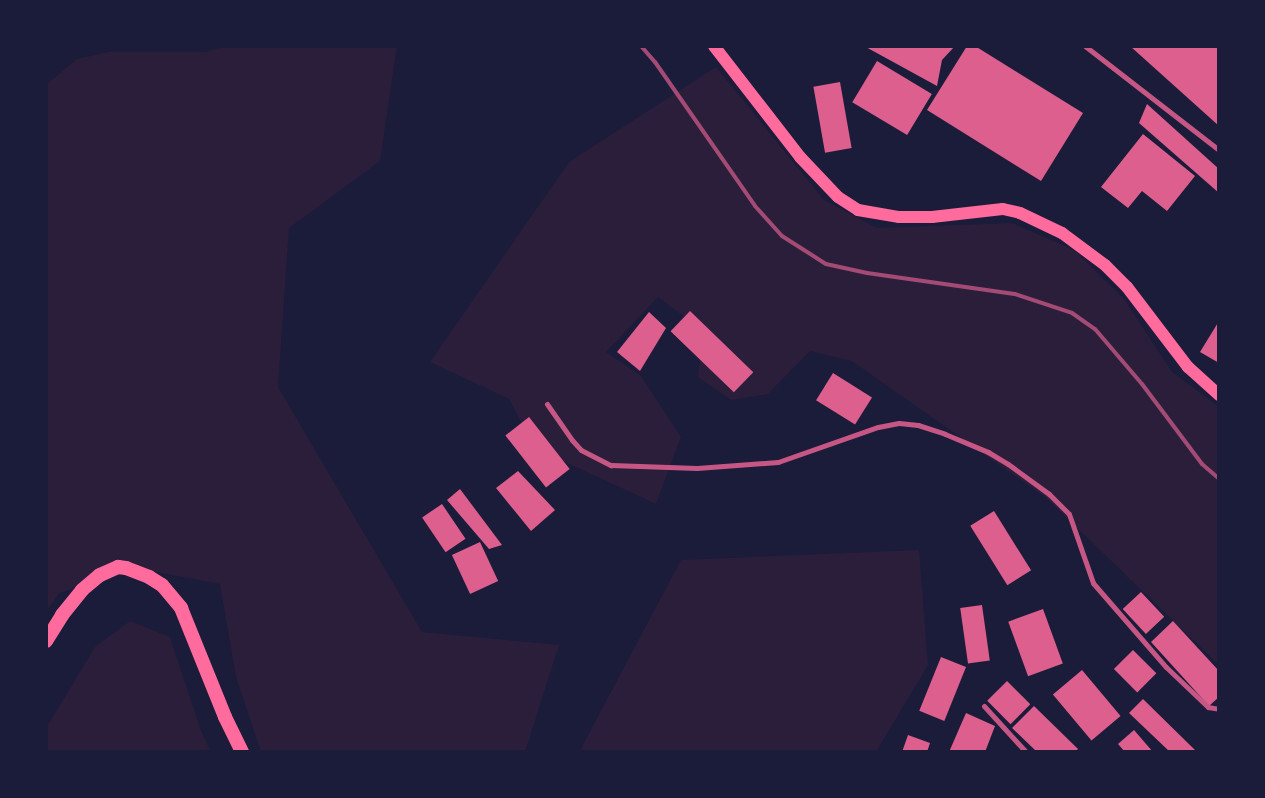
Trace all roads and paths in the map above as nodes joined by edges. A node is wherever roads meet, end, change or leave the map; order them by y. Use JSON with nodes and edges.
{"nodes":[{"id":1,"x":714,"y":46,"type":"edge"},
{"id":2,"x":1085,"y":46,"type":"edge"},
{"id":3,"x":1219,"y":150,"type":"edge"},
{"id":4,"x":1219,"y":395,"type":"edge"},
{"id":5,"x":547,"y":404,"type":"dead end"},
{"id":6,"x":46,"y":641,"type":"edge"},
{"id":7,"x":984,"y":706,"type":"dead end"},
{"id":8,"x":1219,"y":709,"type":"edge"},
{"id":9,"x":242,"y":752,"type":"edge"},
{"id":10,"x":1026,"y":752,"type":"edge"}],
"edges":[{"from":1,"to":4,"type":"main road"},
{"from":2,"to":3,"type":"street"},
{"from":5,"to":8,"type":"street"},
{"from":6,"to":9,"type":"highway"},
{"from":7,"to":10,"type":"street"}]}
